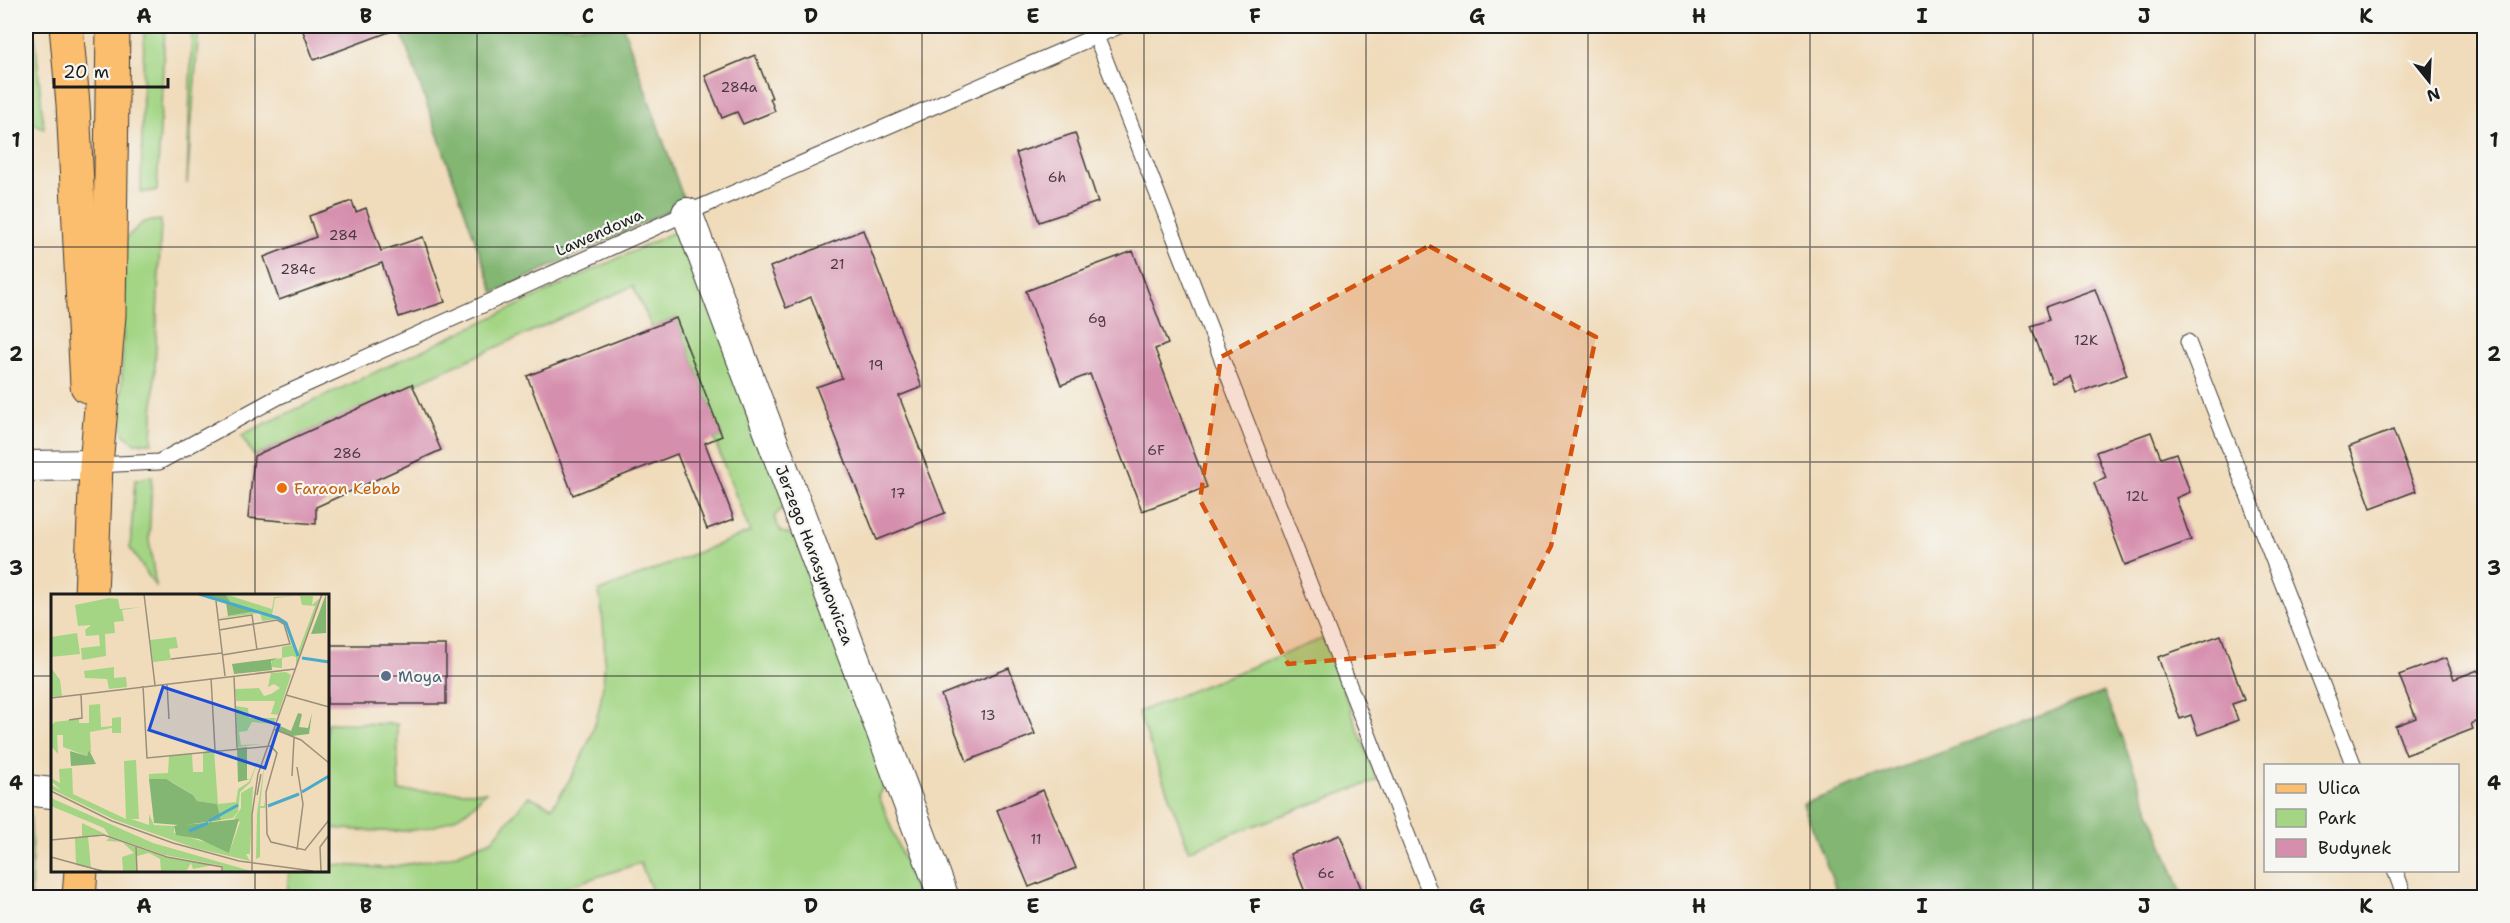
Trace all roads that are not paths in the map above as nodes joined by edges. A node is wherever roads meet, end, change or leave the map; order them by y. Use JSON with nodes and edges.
{"nodes":[{"id":1,"x":66,"y":26,"type":"edge"},
{"id":2,"x":113,"y":26,"type":"edge"},
{"id":3,"x":1119,"y":26,"type":"edge"},
{"id":4,"x":1096,"y":36,"type":"junction"},
{"id":5,"x":687,"y":213,"type":"junction"},
{"id":6,"x":2188,"y":342,"type":"dead end"},
{"id":7,"x":96,"y":465,"type":"junction"},
{"id":8,"x":26,"y":466,"type":"edge"},
{"id":9,"x":91,"y":594,"type":"edge"},
{"id":10,"x":2354,"y":764,"type":"edge"},
{"id":11,"x":26,"y":790,"type":"edge"},
{"id":12,"x":51,"y":793,"type":"edge"},
{"id":13,"x":81,"y":872,"type":"edge"},
{"id":14,"x":2396,"y":872,"type":"edge"},
{"id":15,"x":80,"y":897,"type":"edge"},
{"id":16,"x":944,"y":897,"type":"edge"},
{"id":17,"x":1432,"y":897,"type":"edge"},
{"id":18,"x":2405,"y":897,"type":"edge"}],
"edges":[{"from":1,"to":7,"type":"main road"},
{"from":2,"to":7,"type":"main road"},
{"from":3,"to":4,"type":"lane","name":"Lawendowa"},
{"from":4,"to":5,"type":"lane","name":"Lawendowa"},
{"from":4,"to":17,"type":"lane"},
{"from":5,"to":7,"type":"lane","name":"Lawendowa"},
{"from":5,"to":16,"type":"street","name":"Jerzego Harasymowicza"},
{"from":6,"to":10,"type":"lane"},
{"from":7,"to":8,"type":"street"},
{"from":7,"to":9,"type":"main road"},
{"from":11,"to":12,"type":"street"},
{"from":13,"to":15,"type":"main road"},
{"from":14,"to":18,"type":"lane"}]}
